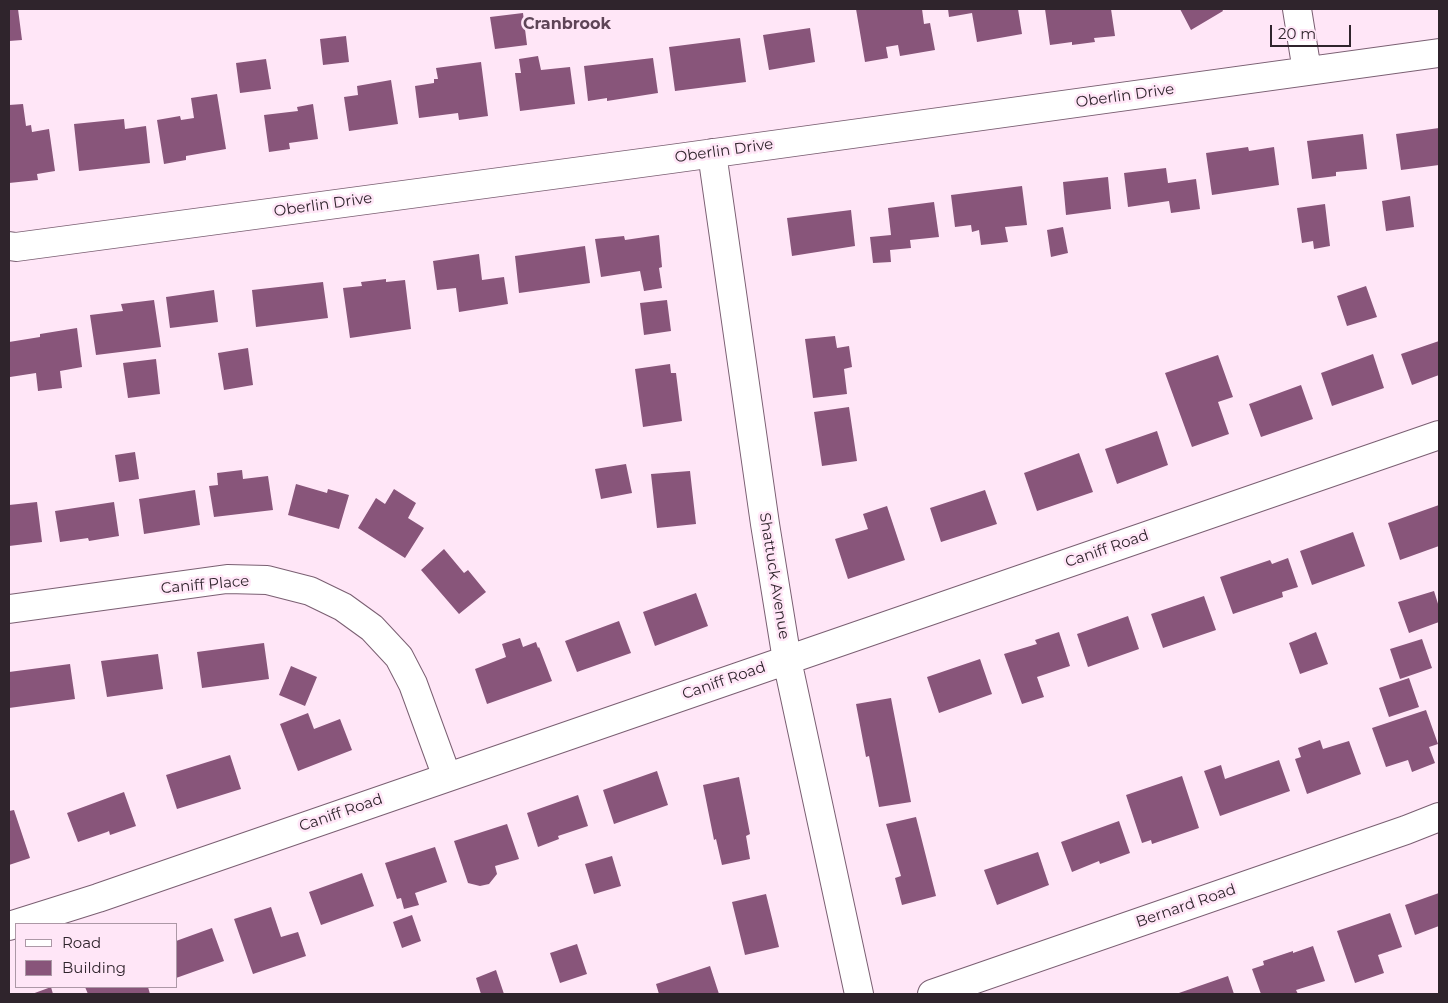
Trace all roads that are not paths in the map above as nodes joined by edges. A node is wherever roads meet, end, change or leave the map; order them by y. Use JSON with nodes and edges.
{"nodes":[{"id":1,"x":1297,"y":9,"type":"edge"},
{"id":2,"x":1439,"y":53,"type":"edge"},
{"id":3,"x":1307,"y":71,"type":"junction"},
{"id":4,"x":712,"y":153,"type":"junction"},
{"id":5,"x":9,"y":246,"type":"edge"},
{"id":6,"x":1439,"y":435,"type":"edge"},
{"id":7,"x":9,"y":609,"type":"edge"},
{"id":8,"x":787,"y":660,"type":"junction"},
{"id":9,"x":447,"y":777,"type":"junction"},
{"id":10,"x":1439,"y":817,"type":"edge"},
{"id":11,"x":19,"y":923,"type":"edge"},
{"id":12,"x":859,"y":994,"type":"edge"},
{"id":13,"x":932,"y":994,"type":"edge"}],
"edges":[{"from":1,"to":3,"type":"street"},
{"from":2,"to":3,"type":"street","name":"Oberlin Drive"},
{"from":3,"to":4,"type":"street","name":"Oberlin Drive"},
{"from":4,"to":5,"type":"street","name":"Oberlin Drive"},
{"from":4,"to":8,"type":"street","name":"Shattuck Avenue"},
{"from":6,"to":8,"type":"street","name":"Caniff Road"},
{"from":7,"to":9,"type":"street","name":"Caniff Place"},
{"from":8,"to":9,"type":"street","name":"Caniff Road"},
{"from":8,"to":12,"type":"street","name":"Shattuck Avenue"},
{"from":9,"to":11,"type":"street","name":"Caniff Road"},
{"from":10,"to":13,"type":"street","name":"Bernard Road"}]}
